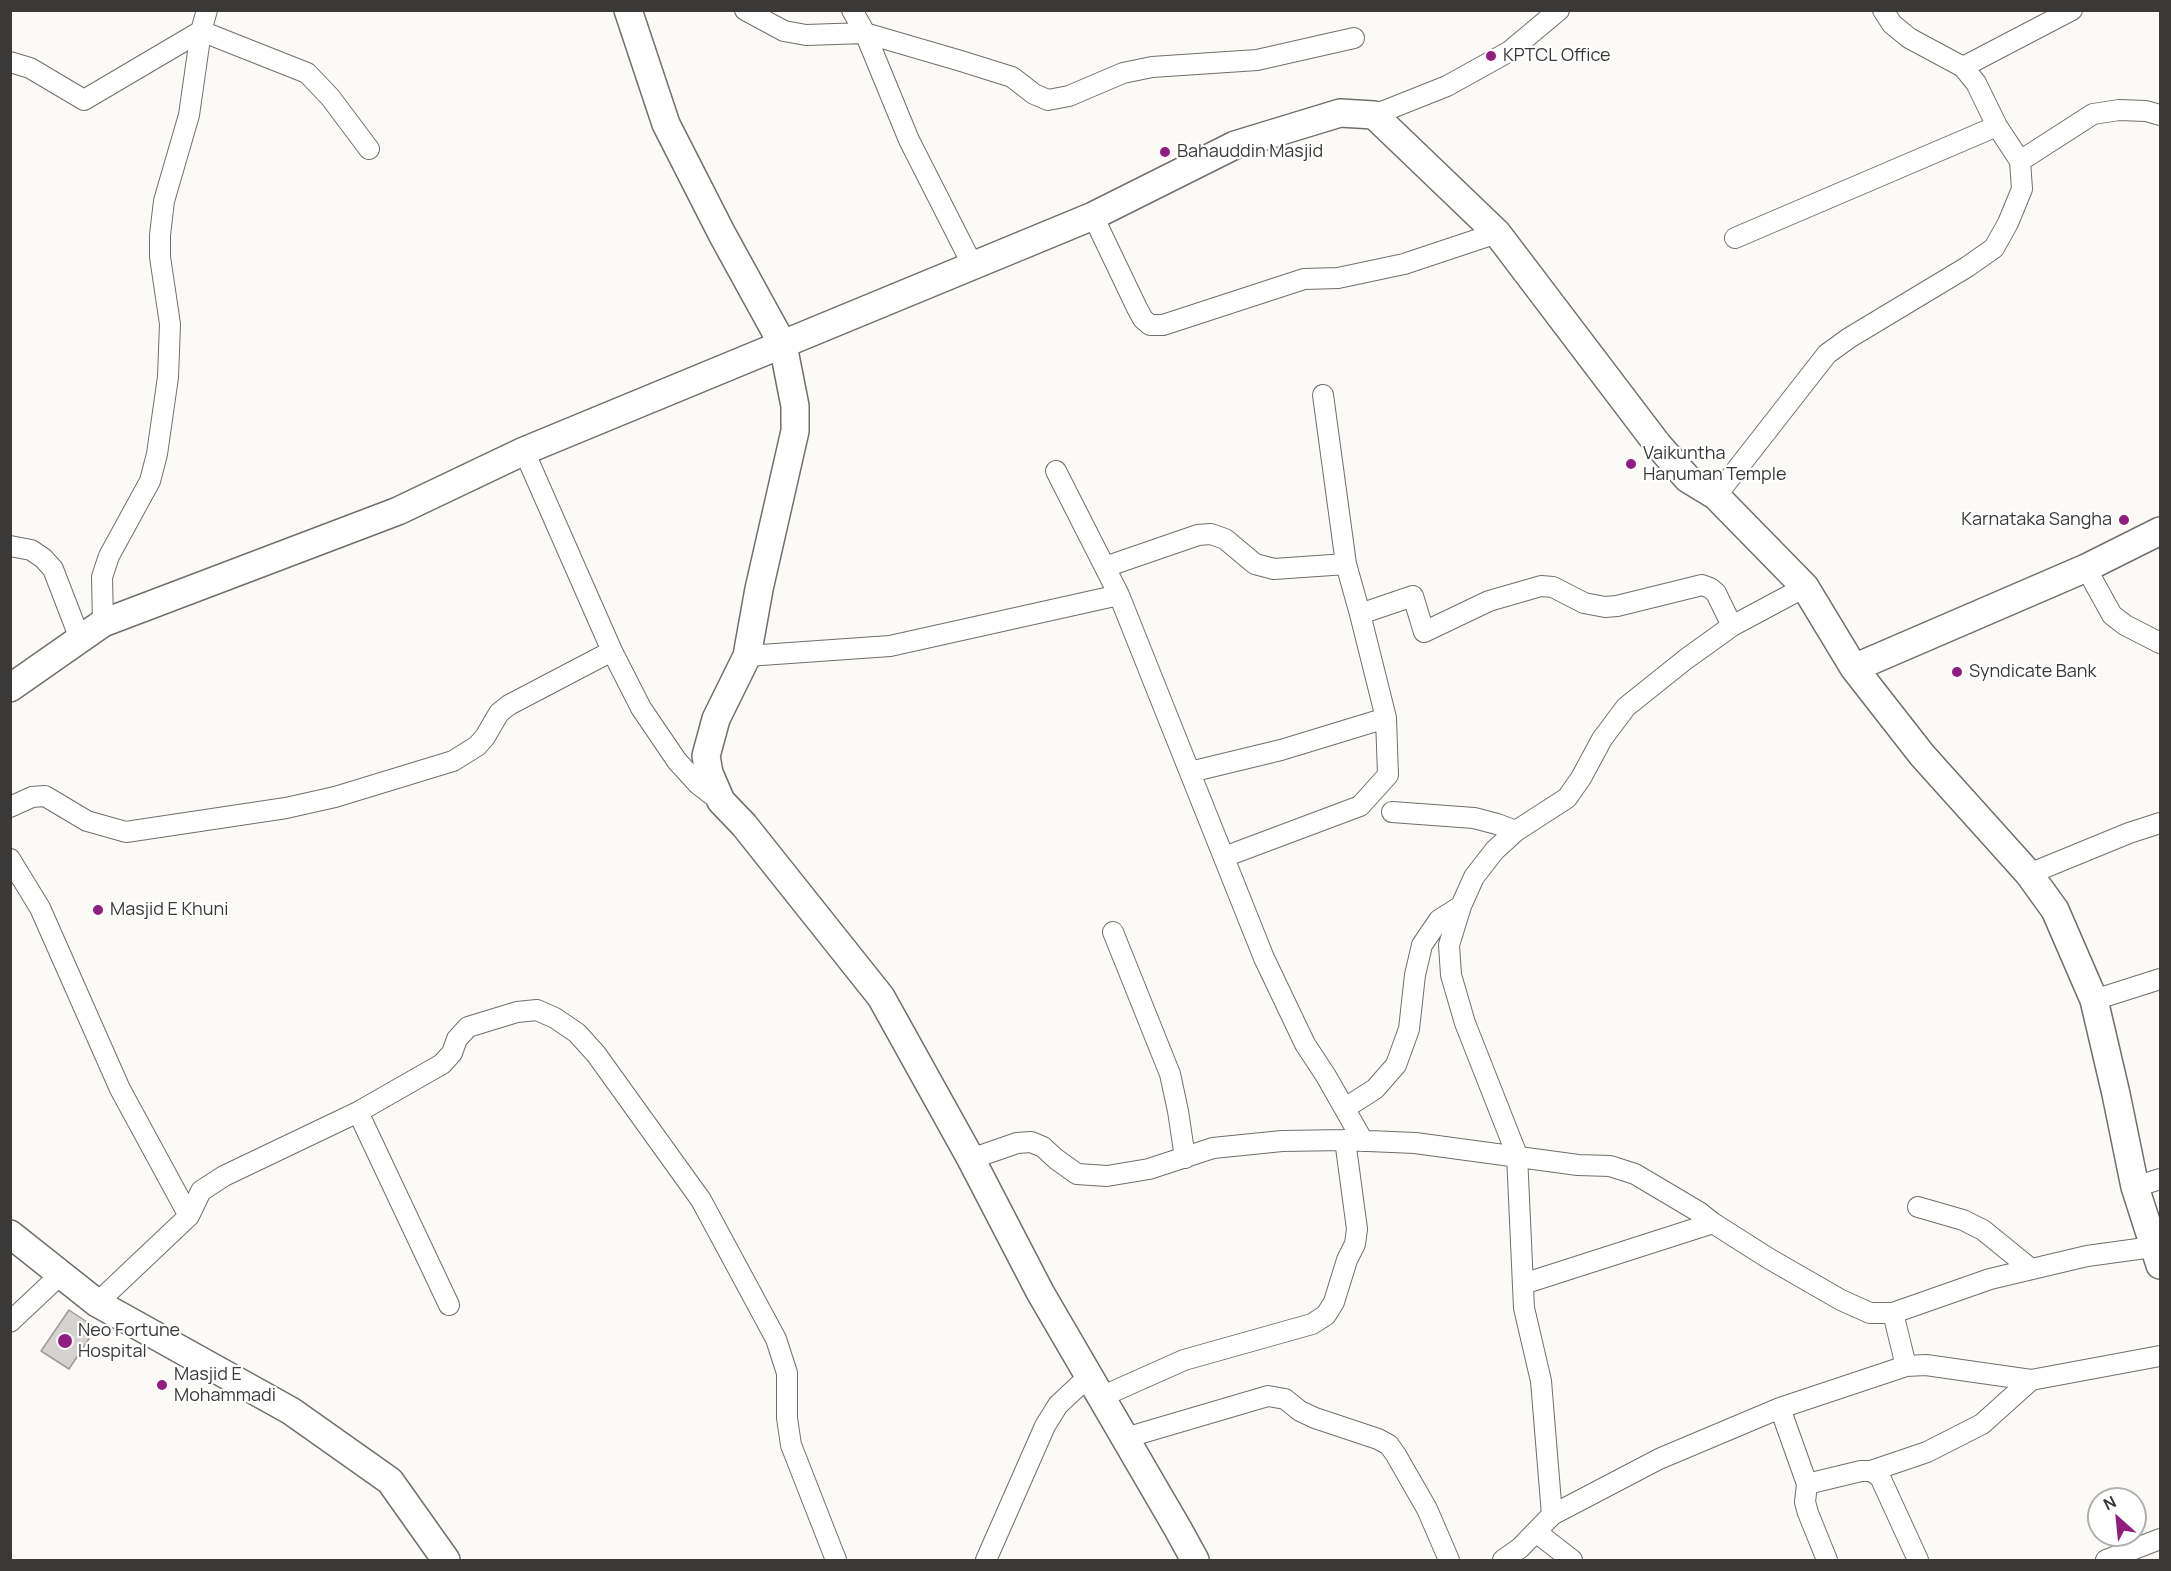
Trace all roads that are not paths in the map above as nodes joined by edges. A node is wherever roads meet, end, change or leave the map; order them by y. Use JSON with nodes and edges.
{"nodes":[{"id":1,"x":207,"y":10,"type":"edge"},
{"id":2,"x":628,"y":10,"type":"edge"},
{"id":3,"x":745,"y":10,"type":"edge"},
{"id":4,"x":852,"y":10,"type":"edge"},
{"id":5,"x":1559,"y":10,"type":"edge"},
{"id":6,"x":1882,"y":10,"type":"edge"},
{"id":7,"x":2072,"y":10,"type":"edge"},
{"id":8,"x":201,"y":31,"type":"junction"},
{"id":9,"x":866,"y":33,"type":"junction"},
{"id":10,"x":1354,"y":38,"type":"dead end"},
{"id":11,"x":10,"y":62,"type":"edge"},
{"id":12,"x":1963,"y":67,"type":"junction"},
{"id":13,"x":1374,"y":115,"type":"junction"},
{"id":14,"x":2160,"y":115,"type":"edge"},
{"id":15,"x":1997,"y":126,"type":"junction"},
{"id":16,"x":369,"y":149,"type":"dead end"},
{"id":17,"x":2020,"y":161,"type":"junction"},
{"id":18,"x":1093,"y":216,"type":"junction"},
{"id":19,"x":1497,"y":233,"type":"junction"},
{"id":20,"x":1735,"y":238,"type":"dead end"},
{"id":21,"x":973,"y":266,"type":"junction"},
{"id":22,"x":783,"y":345,"type":"junction"},
{"id":23,"x":1323,"y":395,"type":"dead end"},
{"id":24,"x":524,"y":451,"type":"junction"},
{"id":25,"x":1056,"y":471,"type":"dead end"},
{"id":26,"x":1716,"y":496,"type":"junction"},
{"id":27,"x":2160,"y":531,"type":"edge"},
{"id":28,"x":10,"y":546,"type":"edge"},
{"id":29,"x":1346,"y":564,"type":"junction"},
{"id":30,"x":1105,"y":567,"type":"junction"},
{"id":31,"x":2086,"y":568,"type":"junction"},
{"id":32,"x":1805,"y":587,"type":"junction"},
{"id":33,"x":1119,"y":594,"type":"junction"},
{"id":34,"x":1360,"y":614,"type":"junction"},
{"id":35,"x":103,"y":623,"type":"junction"},
{"id":36,"x":1732,"y":626,"type":"junction"},
{"id":37,"x":80,"y":639,"type":"junction"},
{"id":38,"x":2160,"y":643,"type":"edge"},
{"id":39,"x":612,"y":651,"type":"junction"},
{"id":40,"x":747,"y":656,"type":"junction"},
{"id":41,"x":1854,"y":668,"type":"junction"},
{"id":42,"x":10,"y":688,"type":"edge"},
{"id":43,"x":1386,"y":718,"type":"junction"},
{"id":44,"x":1190,"y":772,"type":"junction"},
{"id":45,"x":721,"y":801,"type":"junction"},
{"id":46,"x":10,"y":807,"type":"edge"},
{"id":47,"x":1392,"y":812,"type":"dead end"},
{"id":48,"x":2160,"y":823,"type":"edge"},
{"id":49,"x":1516,"y":831,"type":"junction"},
{"id":50,"x":1224,"y":857,"type":"junction"},
{"id":51,"x":10,"y":858,"type":"edge"},
{"id":52,"x":2029,"y":874,"type":"junction"},
{"id":53,"x":1461,"y":906,"type":"junction"},
{"id":54,"x":1113,"y":932,"type":"dead end"},
{"id":55,"x":2160,"y":979,"type":"edge"},
{"id":56,"x":2094,"y":1000,"type":"junction"},
{"id":57,"x":1344,"y":1108,"type":"junction"},
{"id":58,"x":358,"y":1112,"type":"junction"},
{"id":59,"x":1354,"y":1140,"type":"junction"},
{"id":60,"x":1517,"y":1155,"type":"junction"},
{"id":61,"x":1185,"y":1158,"type":"junction"},
{"id":62,"x":971,"y":1159,"type":"junction"},
{"id":63,"x":2160,"y":1179,"type":"edge"},
{"id":64,"x":2135,"y":1187,"type":"junction"},
{"id":65,"x":1918,"y":1208,"type":"dead end"},
{"id":66,"x":189,"y":1216,"type":"junction"},
{"id":67,"x":1713,"y":1223,"type":"junction"},
{"id":68,"x":10,"y":1234,"type":"edge"},
{"id":69,"x":2159,"y":1252,"type":"edge"},
{"id":70,"x":2031,"y":1269,"type":"junction"},
{"id":71,"x":61,"y":1274,"type":"junction"},
{"id":72,"x":1523,"y":1284,"type":"junction"},
{"id":73,"x":97,"y":1303,"type":"junction"},
{"id":74,"x":449,"y":1305,"type":"dead end"},
{"id":75,"x":1893,"y":1313,"type":"junction"},
{"id":76,"x":10,"y":1322,"type":"edge"},
{"id":77,"x":2160,"y":1356,"type":"edge"},
{"id":78,"x":1906,"y":1366,"type":"junction"},
{"id":79,"x":2031,"y":1380,"type":"junction"},
{"id":80,"x":1095,"y":1386,"type":"junction"},
{"id":81,"x":1780,"y":1408,"type":"junction"},
{"id":82,"x":1125,"y":1438,"type":"junction"},
{"id":83,"x":1871,"y":1471,"type":"junction"},
{"id":84,"x":1807,"y":1484,"type":"junction"},
{"id":85,"x":1552,"y":1515,"type":"junction"},
{"id":86,"x":1536,"y":1532,"type":"junction"},
{"id":87,"x":2160,"y":1539,"type":"edge"},
{"id":88,"x":2130,"y":1556,"type":"edge"},
{"id":89,"x":446,"y":1560,"type":"edge"},
{"id":90,"x":836,"y":1560,"type":"edge"},
{"id":91,"x":986,"y":1560,"type":"edge"},
{"id":92,"x":1195,"y":1560,"type":"edge"},
{"id":93,"x":1449,"y":1560,"type":"edge"},
{"id":94,"x":1503,"y":1560,"type":"edge"},
{"id":95,"x":1572,"y":1560,"type":"edge"},
{"id":96,"x":1827,"y":1560,"type":"edge"},
{"id":97,"x":1918,"y":1560,"type":"edge"},
{"id":98,"x":2106,"y":1560,"type":"edge"}],
"edges":[{"from":1,"to":8,"type":"street"},
{"from":2,"to":22,"type":"main road"},
{"from":3,"to":9,"type":"street"},
{"from":4,"to":9,"type":"street"},
{"from":5,"to":13,"type":"street"},
{"from":6,"to":12,"type":"street"},
{"from":7,"to":12,"type":"street"},
{"from":8,"to":11,"type":"street"},
{"from":8,"to":16,"type":"street"},
{"from":8,"to":35,"type":"street"},
{"from":9,"to":10,"type":"street"},
{"from":9,"to":21,"type":"street"},
{"from":12,"to":15,"type":"street"},
{"from":13,"to":18,"type":"main road"},
{"from":13,"to":19,"type":"main road"},
{"from":14,"to":17,"type":"street"},
{"from":15,"to":17,"type":"street"},
{"from":15,"to":20,"type":"street"},
{"from":17,"to":26,"type":"street"},
{"from":18,"to":19,"type":"street"},
{"from":18,"to":21,"type":"main road"},
{"from":19,"to":26,"type":"main road"},
{"from":21,"to":22,"type":"main road"},
{"from":22,"to":24,"type":"main road"},
{"from":22,"to":40,"type":"main road"},
{"from":23,"to":29,"type":"street"},
{"from":24,"to":35,"type":"main road"},
{"from":24,"to":39,"type":"street"},
{"from":25,"to":30,"type":"street"},
{"from":26,"to":32,"type":"main road"},
{"from":27,"to":31,"type":"main road"},
{"from":28,"to":37,"type":"street"},
{"from":29,"to":30,"type":"street"},
{"from":29,"to":34,"type":"street"},
{"from":30,"to":33,"type":"street"},
{"from":31,"to":38,"type":"street"},
{"from":31,"to":41,"type":"main road"},
{"from":32,"to":36,"type":"street"},
{"from":32,"to":41,"type":"main road"},
{"from":33,"to":40,"type":"street"},
{"from":33,"to":44,"type":"street"},
{"from":34,"to":36,"type":"street"},
{"from":34,"to":43,"type":"street"},
{"from":35,"to":37,"type":"main road"},
{"from":36,"to":49,"type":"street"},
{"from":37,"to":42,"type":"main road"},
{"from":39,"to":45,"type":"street"},
{"from":39,"to":46,"type":"street"},
{"from":40,"to":45,"type":"main road"},
{"from":41,"to":52,"type":"main road"},
{"from":43,"to":44,"type":"street"},
{"from":43,"to":50,"type":"street"},
{"from":44,"to":50,"type":"street"},
{"from":45,"to":62,"type":"main road"},
{"from":47,"to":49,"type":"street"},
{"from":48,"to":52,"type":"street"},
{"from":49,"to":53,"type":"street"},
{"from":50,"to":57,"type":"street"},
{"from":51,"to":66,"type":"street"},
{"from":52,"to":56,"type":"main road"},
{"from":53,"to":57,"type":"street"},
{"from":53,"to":60,"type":"street"},
{"from":54,"to":61,"type":"street"},
{"from":55,"to":56,"type":"street"},
{"from":56,"to":64,"type":"main road"},
{"from":57,"to":59,"type":"street"},
{"from":58,"to":66,"type":"street"},
{"from":58,"to":74,"type":"street"},
{"from":58,"to":90,"type":"street"},
{"from":59,"to":60,"type":"street"},
{"from":59,"to":61,"type":"street"},
{"from":59,"to":80,"type":"street"},
{"from":60,"to":67,"type":"street"},
{"from":60,"to":72,"type":"street"},
{"from":61,"to":62,"type":"street"},
{"from":62,"to":80,"type":"main road"},
{"from":63,"to":64,"type":"street"},
{"from":64,"to":69,"type":"main road"},
{"from":65,"to":70,"type":"street"},
{"from":66,"to":73,"type":"street"},
{"from":67,"to":72,"type":"street"},
{"from":67,"to":75,"type":"street"},
{"from":68,"to":71,"type":"main road"},
{"from":69,"to":70,"type":"street"},
{"from":70,"to":75,"type":"street"},
{"from":71,"to":73,"type":"main road"},
{"from":71,"to":76,"type":"street"},
{"from":72,"to":85,"type":"street"},
{"from":73,"to":89,"type":"main road"},
{"from":75,"to":78,"type":"street"},
{"from":77,"to":79,"type":"street"},
{"from":78,"to":79,"type":"street"},
{"from":78,"to":81,"type":"street"},
{"from":79,"to":83,"type":"street"},
{"from":80,"to":82,"type":"main road"},
{"from":80,"to":91,"type":"street"},
{"from":81,"to":84,"type":"street"},
{"from":81,"to":85,"type":"street"},
{"from":82,"to":92,"type":"main road"},
{"from":82,"to":93,"type":"street"},
{"from":83,"to":84,"type":"street"},
{"from":83,"to":97,"type":"street"},
{"from":84,"to":96,"type":"street"},
{"from":85,"to":86,"type":"street"},
{"from":86,"to":94,"type":"street"},
{"from":86,"to":95,"type":"street"},
{"from":87,"to":88,"type":"street"},
{"from":88,"to":98,"type":"street"}]}
